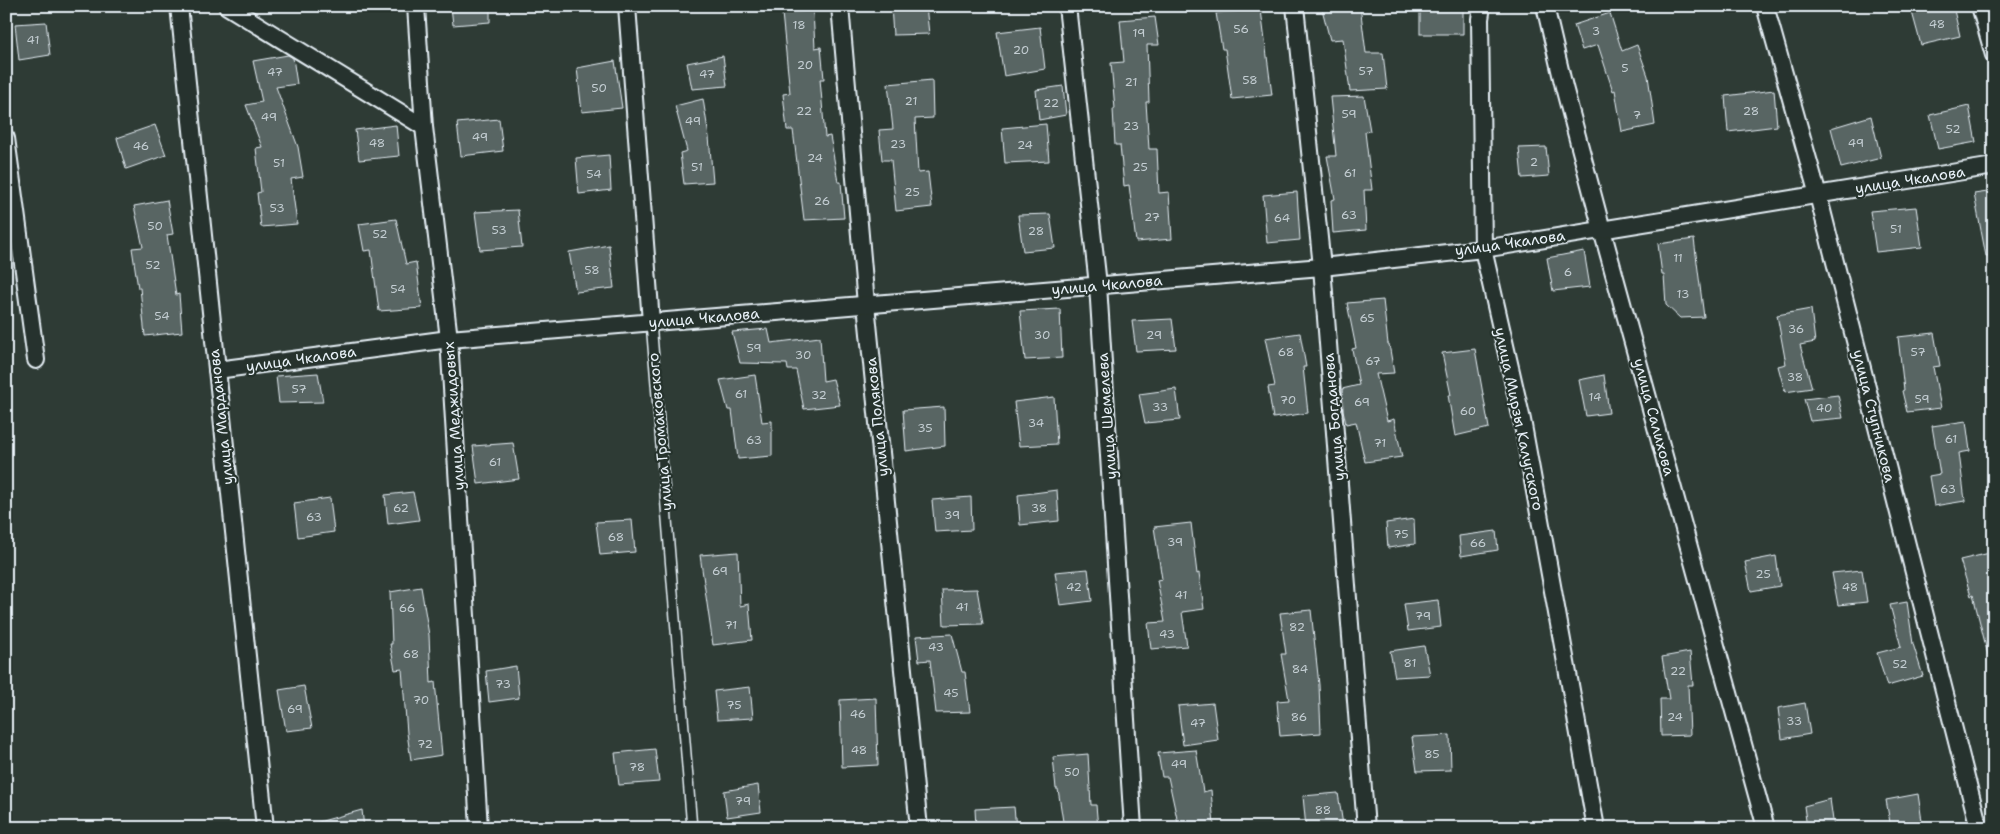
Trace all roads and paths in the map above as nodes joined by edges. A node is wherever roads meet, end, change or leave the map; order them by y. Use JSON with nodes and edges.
{"nodes":[{"id":1,"x":178,"y":6,"type":"edge"},
{"id":2,"x":227,"y":6,"type":"edge"},
{"id":3,"x":416,"y":6,"type":"edge"},
{"id":4,"x":627,"y":6,"type":"edge"},
{"id":5,"x":840,"y":6,"type":"edge"},
{"id":6,"x":1067,"y":6,"type":"edge"},
{"id":7,"x":1295,"y":6,"type":"edge"},
{"id":8,"x":1482,"y":6,"type":"edge"},
{"id":9,"x":1545,"y":6,"type":"edge"},
{"id":10,"x":1765,"y":6,"type":"edge"},
{"id":11,"x":1980,"y":6,"type":"edge"},
{"id":12,"x":1994,"y":55,"type":"edge"},
{"id":13,"x":424,"y":127,"type":"junction"},
{"id":14,"x":6,"y":138,"type":"edge"},
{"id":15,"x":1994,"y":166,"type":"edge"},
{"id":16,"x":1818,"y":195,"type":"junction"},
{"id":17,"x":1602,"y":230,"type":"junction"},
{"id":18,"x":1483,"y":249,"type":"junction"},
{"id":19,"x":1322,"y":267,"type":"junction"},
{"id":20,"x":1098,"y":286,"type":"junction"},
{"id":21,"x":866,"y":304,"type":"junction"},
{"id":22,"x":651,"y":322,"type":"junction"},
{"id":23,"x":449,"y":339,"type":"junction"},
{"id":24,"x":36,"y":360,"type":"dead end"},
{"id":25,"x":216,"y":370,"type":"junction"},
{"id":26,"x":265,"y":828,"type":"edge"},
{"id":27,"x":479,"y":828,"type":"edge"},
{"id":28,"x":692,"y":828,"type":"edge"},
{"id":29,"x":919,"y":828,"type":"edge"},
{"id":30,"x":1134,"y":828,"type":"edge"},
{"id":31,"x":1366,"y":828,"type":"edge"},
{"id":32,"x":1596,"y":828,"type":"edge"},
{"id":33,"x":1766,"y":828,"type":"edge"},
{"id":34,"x":1979,"y":828,"type":"edge"}],
"edges":[{"from":1,"to":25,"type":"street","name":"улица Марданова"},
{"from":2,"to":13,"type":"street"},
{"from":3,"to":13,"type":"street","name":"улица Меджидовых"},
{"from":4,"to":22,"type":"street","name":"улица Громаковского"},
{"from":5,"to":21,"type":"street","name":"улица Полякова"},
{"from":6,"to":20,"type":"street","name":"улица Шемелева"},
{"from":7,"to":19,"type":"street","name":"улица Богданова"},
{"from":8,"to":18,"type":"street","name":"улица Мирзы Калугского"},
{"from":9,"to":17,"type":"street","name":"улица Салихова"},
{"from":10,"to":16,"type":"street","name":"улица Ступникова"},
{"from":11,"to":12,"type":"street"},
{"from":13,"to":23,"type":"street","name":"улица Меджидовых"},
{"from":14,"to":24,"type":"street"},
{"from":15,"to":16,"type":"street","name":"улица Чкалова"},
{"from":16,"to":17,"type":"street","name":"улица Чкалова"},
{"from":16,"to":34,"type":"street","name":"улица Ступникова"},
{"from":17,"to":18,"type":"street","name":"улица Чкалова"},
{"from":17,"to":33,"type":"street","name":"улица Салихова"},
{"from":18,"to":19,"type":"street","name":"улица Чкалова"},
{"from":18,"to":32,"type":"street","name":"улица Мирзы Калугского"},
{"from":19,"to":20,"type":"street","name":"улица Чкалова"},
{"from":19,"to":31,"type":"street","name":"улица Богданова"},
{"from":20,"to":21,"type":"street","name":"улица Чкалова"},
{"from":20,"to":30,"type":"street","name":"улица Шемелева"},
{"from":21,"to":22,"type":"street","name":"улица Чкалова"},
{"from":21,"to":29,"type":"street","name":"улица Полякова"},
{"from":22,"to":23,"type":"street","name":"улица Чкалова"},
{"from":22,"to":28,"type":"lane","name":"улица Громаковского"},
{"from":23,"to":25,"type":"street","name":"улица Чкалова"},
{"from":23,"to":27,"type":"street","name":"улица Меджидовых"},
{"from":25,"to":26,"type":"street","name":"улица Марданова"}]}
